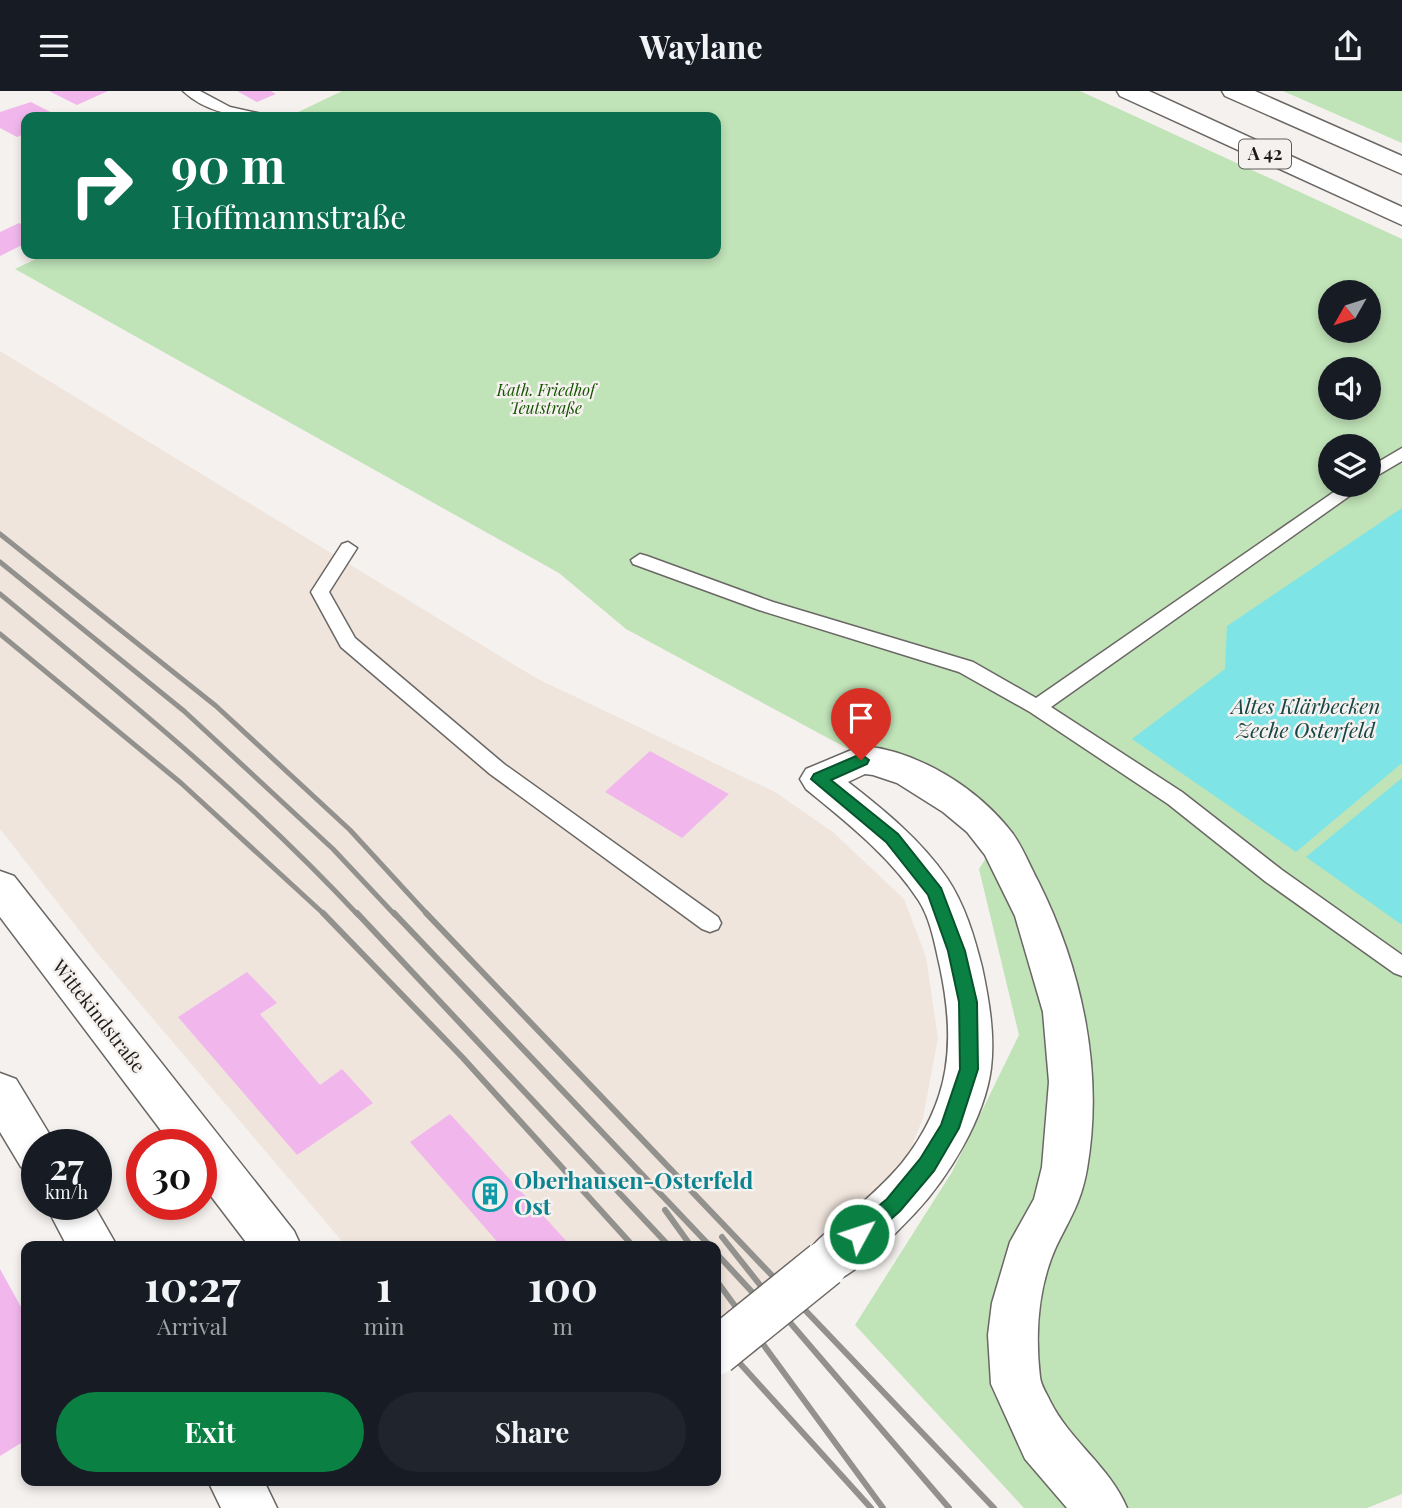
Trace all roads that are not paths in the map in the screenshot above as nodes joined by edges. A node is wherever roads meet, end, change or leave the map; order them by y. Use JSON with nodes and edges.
{"nodes":[{"id":1,"x":190,"y":91,"type":"edge"},
{"id":2,"x":1129,"y":91,"type":"edge"},
{"id":3,"x":1234,"y":91,"type":"edge"},
{"id":4,"x":235,"y":112,"type":"edge"},
{"id":5,"x":1402,"y":166,"type":"edge"},
{"id":6,"x":1402,"y":216,"type":"edge"},
{"id":7,"x":1402,"y":453,"type":"edge"},
{"id":8,"x":1381,"y":467,"type":"edge"},
{"id":9,"x":1339,"y":497,"type":"edge"},
{"id":10,"x":348,"y":548,"type":"dead end"},
{"id":11,"x":640,"y":560,"type":"dead end"},
{"id":12,"x":1037,"y":707,"type":"junction"},
{"id":13,"x":0,"y":887,"type":"edge"},
{"id":14,"x":710,"y":923,"type":"dead end"},
{"id":15,"x":1402,"y":967,"type":"edge"},
{"id":16,"x":0,"y":1092,"type":"edge"},
{"id":17,"x":22,"y":1129,"type":"edge"},
{"id":18,"x":187,"y":1129,"type":"edge"},
{"id":19,"x":217,"y":1168,"type":"edge"},
{"id":20,"x":78,"y":1220,"type":"edge"},
{"id":21,"x":90,"y":1241,"type":"edge"},
{"id":22,"x":273,"y":1241,"type":"edge"},
{"id":23,"x":721,"y":1348,"type":"edge"},
{"id":24,"x":237,"y":1486,"type":"edge"},
{"id":25,"x":251,"y":1508,"type":"edge"},
{"id":26,"x":1101,"y":1508,"type":"edge"}],
"edges":[{"from":1,"to":4,"type":"lane"},
{"from":2,"to":6,"type":"main road","number":"A 42"},
{"from":3,"to":5,"type":"main road","number":"A 42"},
{"from":7,"to":8,"type":"lane"},
{"from":9,"to":12,"type":"lane"},
{"from":10,"to":14,"type":"lane"},
{"from":11,"to":12,"type":"lane"},
{"from":12,"to":15,"type":"lane"},
{"from":13,"to":18,"type":"main road","name":"Wittekindstraße"},
{"from":16,"to":17,"type":"main road"},
{"from":19,"to":22,"type":"main road","name":"Wittekindstraße"},
{"from":20,"to":21,"type":"main road"},
{"from":23,"to":26,"type":"main road","bridge":true},
{"from":24,"to":25,"type":"main road"}]}
